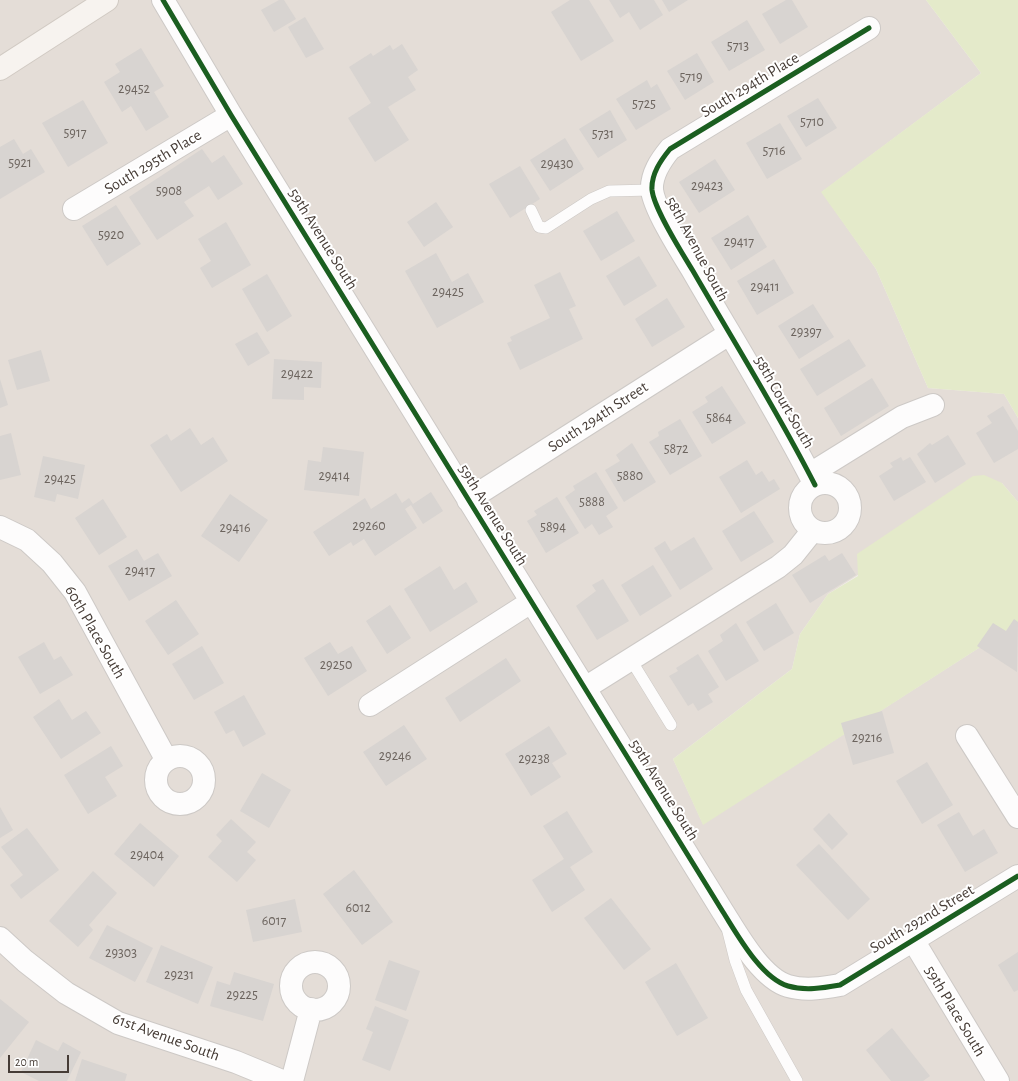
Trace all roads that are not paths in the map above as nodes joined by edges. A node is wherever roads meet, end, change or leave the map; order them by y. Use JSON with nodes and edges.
{"nodes":[{"id":1,"x":106,"y":0,"type":"edge"},
{"id":2,"x":163,"y":0,"type":"edge"},
{"id":3,"x":869,"y":28,"type":"dead end"},
{"id":4,"x":0,"y":69,"type":"edge"},
{"id":5,"x":231,"y":115,"type":"junction"},
{"id":6,"x":653,"y":182,"type":"junction"},
{"id":7,"x":74,"y":209,"type":"dead end"},
{"id":8,"x":531,"y":210,"type":"dead end"},
{"id":9,"x":729,"y":334,"type":"junction"},
{"id":10,"x":933,"y":405,"type":"dead end"},
{"id":11,"x":812,"y":479,"type":"junction"},
{"id":12,"x":468,"y":500,"type":"junction"},
{"id":13,"x":0,"y":527,"type":"edge"},
{"id":14,"x":813,"y":530,"type":"junction"},
{"id":15,"x":531,"y":602,"type":"junction"},
{"id":16,"x":631,"y":660,"type":"junction"},
{"id":17,"x":585,"y":688,"type":"junction"},
{"id":18,"x":370,"y":705,"type":"dead end"},
{"id":19,"x":671,"y":725,"type":"dead end"},
{"id":20,"x":967,"y":736,"type":"dead end"},
{"id":21,"x":166,"y":759,"type":"dead end"},
{"id":22,"x":1018,"y":817,"type":"edge"},
{"id":23,"x":1018,"y":876,"type":"edge"},
{"id":24,"x":724,"y":912,"type":"junction"},
{"id":25,"x":0,"y":938,"type":"edge"},
{"id":26,"x":913,"y":940,"type":"junction"},
{"id":27,"x":840,"y":985,"type":"joint"},
{"id":28,"x":311,"y":1009,"type":"dead end"},
{"id":29,"x":282,"y":1081,"type":"edge"},
{"id":30,"x":292,"y":1081,"type":"edge"},
{"id":31,"x":797,"y":1081,"type":"edge"},
{"id":32,"x":998,"y":1081,"type":"edge"}],
"edges":[{"from":1,"to":4,"type":"street"},
{"from":2,"to":5,"type":"street","name":"59th Avenue South"},
{"from":3,"to":6,"type":"street","name":"South 294th Place"},
{"from":5,"to":7,"type":"street","name":"South 295th Place"},
{"from":5,"to":12,"type":"street","name":"59th Avenue South"},
{"from":6,"to":8,"type":"lane"},
{"from":6,"to":9,"type":"street","name":"58th Avenue South"},
{"from":9,"to":11,"type":"street","name":"58th Court South"},
{"from":9,"to":12,"type":"street","name":"South 294th Street"},
{"from":10,"to":11,"type":"street","name":"58th Court South"},
{"from":11,"to":14,"type":"street"},
{"from":11,"to":14,"type":"street"},
{"from":12,"to":15,"type":"street","name":"59th Avenue South"},
{"from":13,"to":21,"type":"street","name":"60th Place South"},
{"from":14,"to":16,"type":"street"},
{"from":15,"to":17,"type":"street","name":"59th Avenue South"},
{"from":15,"to":18,"type":"street"},
{"from":16,"to":17,"type":"street"},
{"from":16,"to":19,"type":"lane"},
{"from":17,"to":24,"type":"street","name":"59th Avenue South"},
{"from":20,"to":22,"type":"street"},
{"from":23,"to":26,"type":"street","name":"South 292nd Street"},
{"from":24,"to":27,"type":"street","name":"59th Avenue South"},
{"from":24,"to":31,"type":"lane"},
{"from":25,"to":29,"type":"street","name":"61st Avenue South"},
{"from":26,"to":27,"type":"street","name":"South 292nd Street"},
{"from":26,"to":32,"type":"street","name":"59th Place South"},
{"from":28,"to":30,"type":"street"}]}
